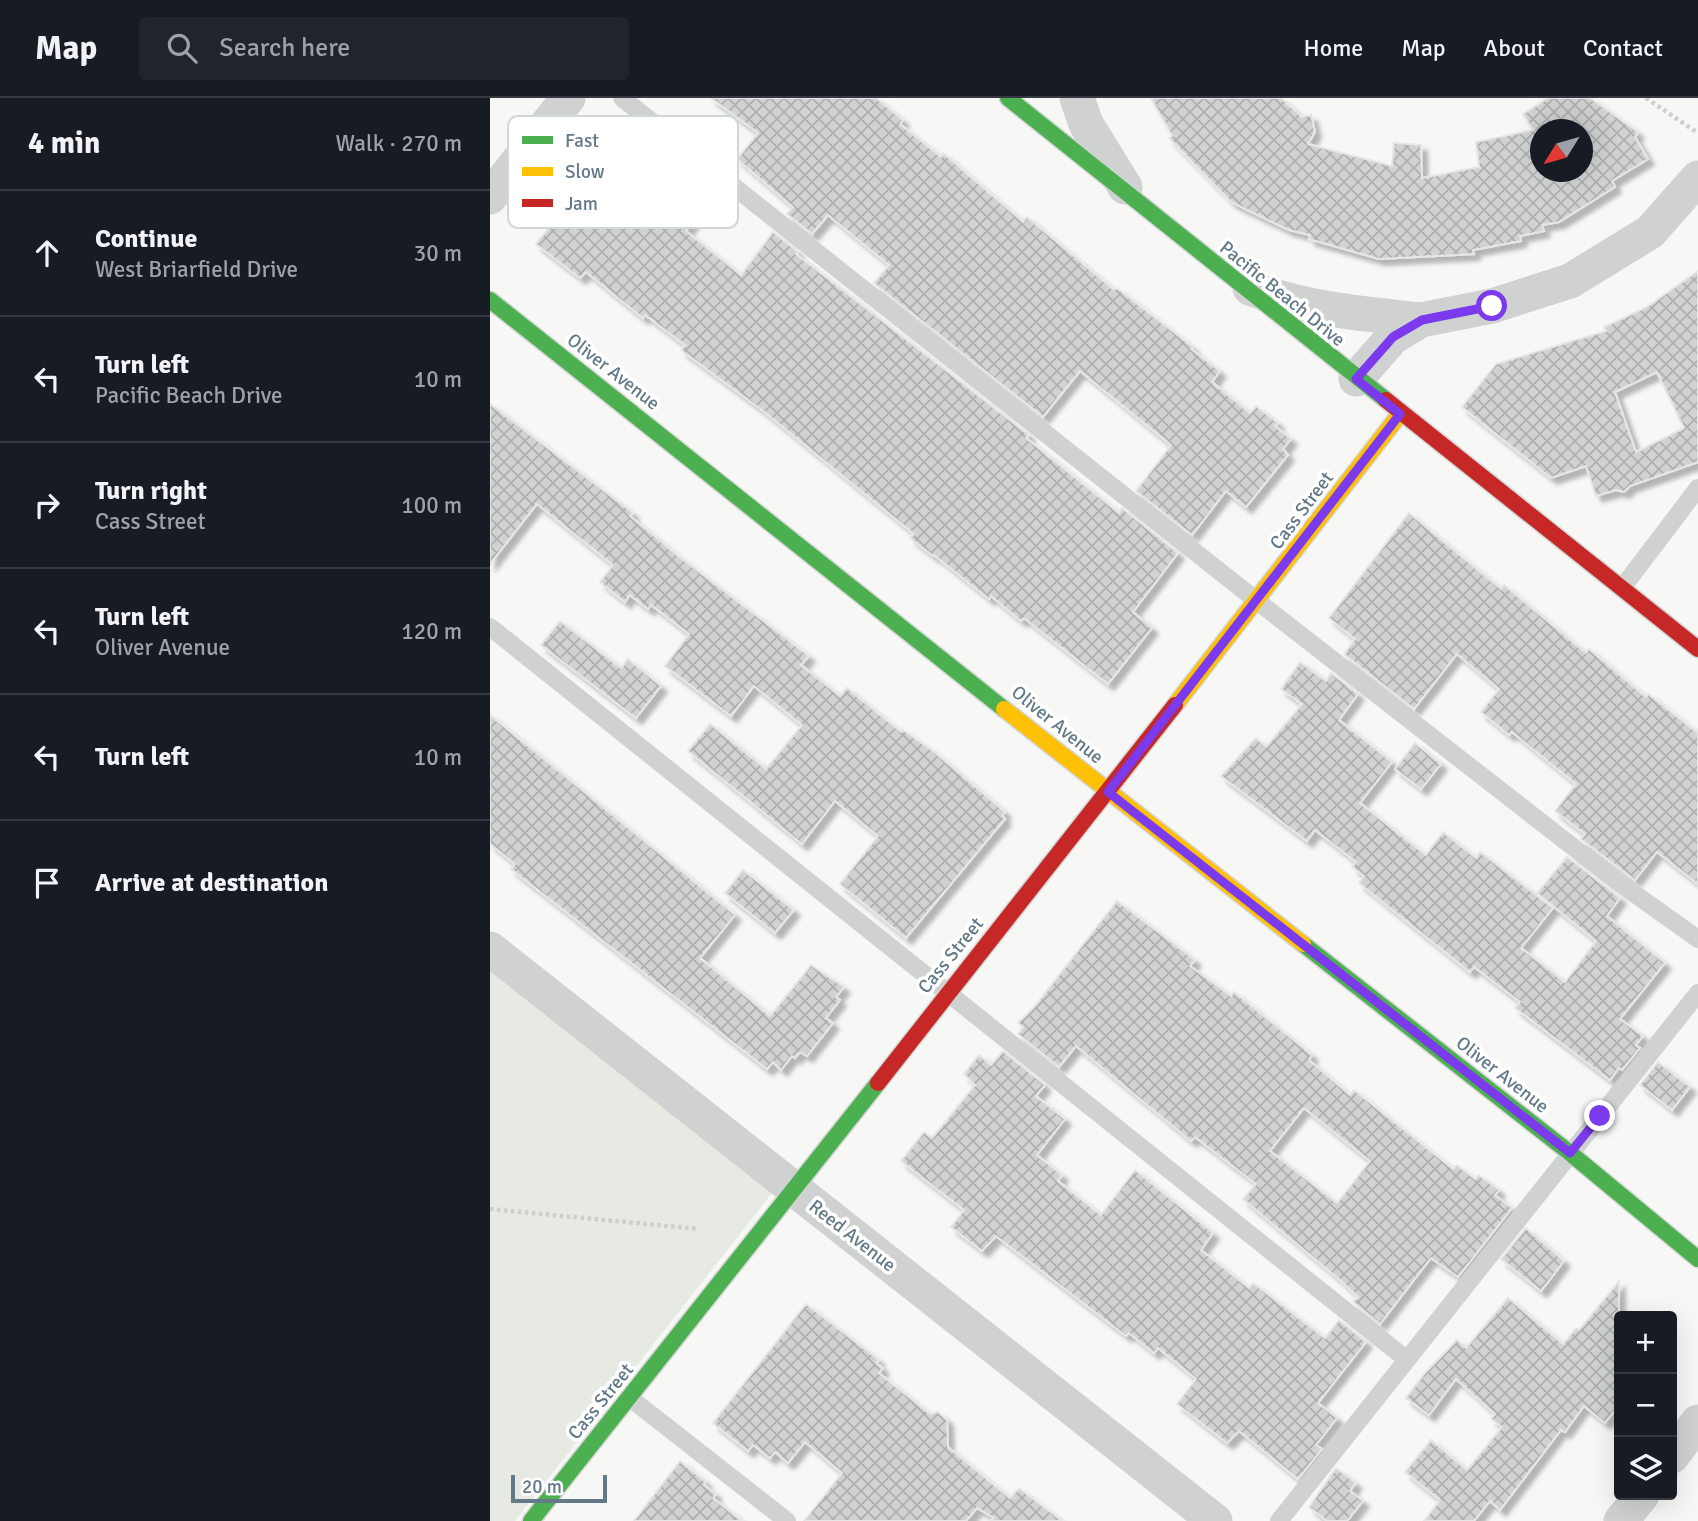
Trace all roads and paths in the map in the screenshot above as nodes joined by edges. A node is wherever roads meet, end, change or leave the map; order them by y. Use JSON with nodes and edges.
{"nodes":[{"id":1,"x":568,"y":98,"type":"edge"},
{"id":2,"x":622,"y":98,"type":"edge"},
{"id":3,"x":1008,"y":98,"type":"edge"},
{"id":4,"x":1077,"y":98,"type":"edge"},
{"id":5,"x":1646,"y":98,"type":"edge"},
{"id":6,"x":554,"y":116,"type":"edge"},
{"id":7,"x":645,"y":116,"type":"edge"},
{"id":8,"x":1698,"y":133,"type":"edge"},
{"id":9,"x":508,"y":174,"type":"edge"},
{"id":10,"x":1698,"y":178,"type":"edge"},
{"id":11,"x":738,"y":190,"type":"edge"},
{"id":12,"x":490,"y":197,"type":"edge"},
{"id":13,"x":1133,"y":199,"type":"junction"},
{"id":14,"x":1235,"y":282,"type":"junction"},
{"id":15,"x":490,"y":300,"type":"edge"},
{"id":16,"x":1422,"y":320,"type":"junction"},
{"id":17,"x":1356,"y":379,"type":"junction"},
{"id":18,"x":1400,"y":414,"type":"junction"},
{"id":19,"x":1698,"y":488,"type":"edge"},
{"id":20,"x":1622,"y":588,"type":"junction"},
{"id":21,"x":1257,"y":601,"type":"junction"},
{"id":22,"x":490,"y":626,"type":"edge"},
{"id":23,"x":1698,"y":649,"type":"edge"},
{"id":24,"x":1108,"y":792,"type":"junction"},
{"id":25,"x":1698,"y":939,"type":"edge"},
{"id":26,"x":490,"y":949,"type":"edge"},
{"id":27,"x":947,"y":993,"type":"junction"},
{"id":28,"x":1698,"y":993,"type":"edge"},
{"id":29,"x":1570,"y":1153,"type":"junction"},
{"id":30,"x":792,"y":1187,"type":"junction"},
{"id":31,"x":490,"y":1209,"type":"edge"},
{"id":32,"x":699,"y":1229,"type":"dead end"},
{"id":33,"x":1698,"y":1259,"type":"edge"},
{"id":34,"x":1406,"y":1359,"type":"junction"},
{"id":35,"x":630,"y":1398,"type":"junction"},
{"id":36,"x":1698,"y":1422,"type":"edge"},
{"id":37,"x":1677,"y":1449,"type":"edge"},
{"id":38,"x":1638,"y":1500,"type":"edge"},
{"id":39,"x":531,"y":1521,"type":"edge"},
{"id":40,"x":787,"y":1521,"type":"edge"},
{"id":41,"x":1215,"y":1521,"type":"edge"},
{"id":42,"x":1279,"y":1521,"type":"edge"},
{"id":43,"x":1622,"y":1521,"type":"edge"}],
"edges":[{"from":1,"to":6,"type":"street"},
{"from":2,"to":7,"type":"lane"},
{"from":3,"to":13,"type":"street","name":"Pacific Beach Drive"},
{"from":4,"to":13,"type":"street"},
{"from":5,"to":8,"type":"path"},
{"from":9,"to":12,"type":"street"},
{"from":10,"to":16,"type":"street"},
{"from":11,"to":21,"type":"lane"},
{"from":13,"to":14,"type":"street","name":"Pacific Beach Drive"},
{"from":14,"to":16,"type":"street"},
{"from":14,"to":17,"type":"street","name":"Pacific Beach Drive"},
{"from":15,"to":24,"type":"street","name":"Oliver Avenue"},
{"from":16,"to":17,"type":"street"},
{"from":17,"to":18,"type":"street","name":"Pacific Beach Drive"},
{"from":18,"to":20,"type":"street","name":"Pacific Beach Drive"},
{"from":18,"to":21,"type":"street","name":"Cass Street"},
{"from":19,"to":20,"type":"lane"},
{"from":20,"to":23,"type":"street","name":"Pacific Beach Drive"},
{"from":21,"to":24,"type":"street","name":"Cass Street"},
{"from":21,"to":25,"type":"lane"},
{"from":22,"to":27,"type":"lane"},
{"from":24,"to":27,"type":"street","name":"Cass Street"},
{"from":24,"to":29,"type":"street","name":"Oliver Avenue"},
{"from":26,"to":30,"type":"street","name":"Reed Avenue"},
{"from":27,"to":30,"type":"street","name":"Cass Street"},
{"from":27,"to":34,"type":"lane"},
{"from":28,"to":29,"type":"lane"},
{"from":29,"to":33,"type":"street","name":"Oliver Avenue"},
{"from":29,"to":34,"type":"lane"},
{"from":30,"to":35,"type":"street","name":"Cass Street"},
{"from":30,"to":41,"type":"street","name":"Reed Avenue"},
{"from":31,"to":32,"type":"path"},
{"from":34,"to":42,"type":"lane"},
{"from":35,"to":39,"type":"street","name":"Cass Street"},
{"from":35,"to":40,"type":"lane"},
{"from":36,"to":37,"type":"street"},
{"from":38,"to":43,"type":"street"}]}
